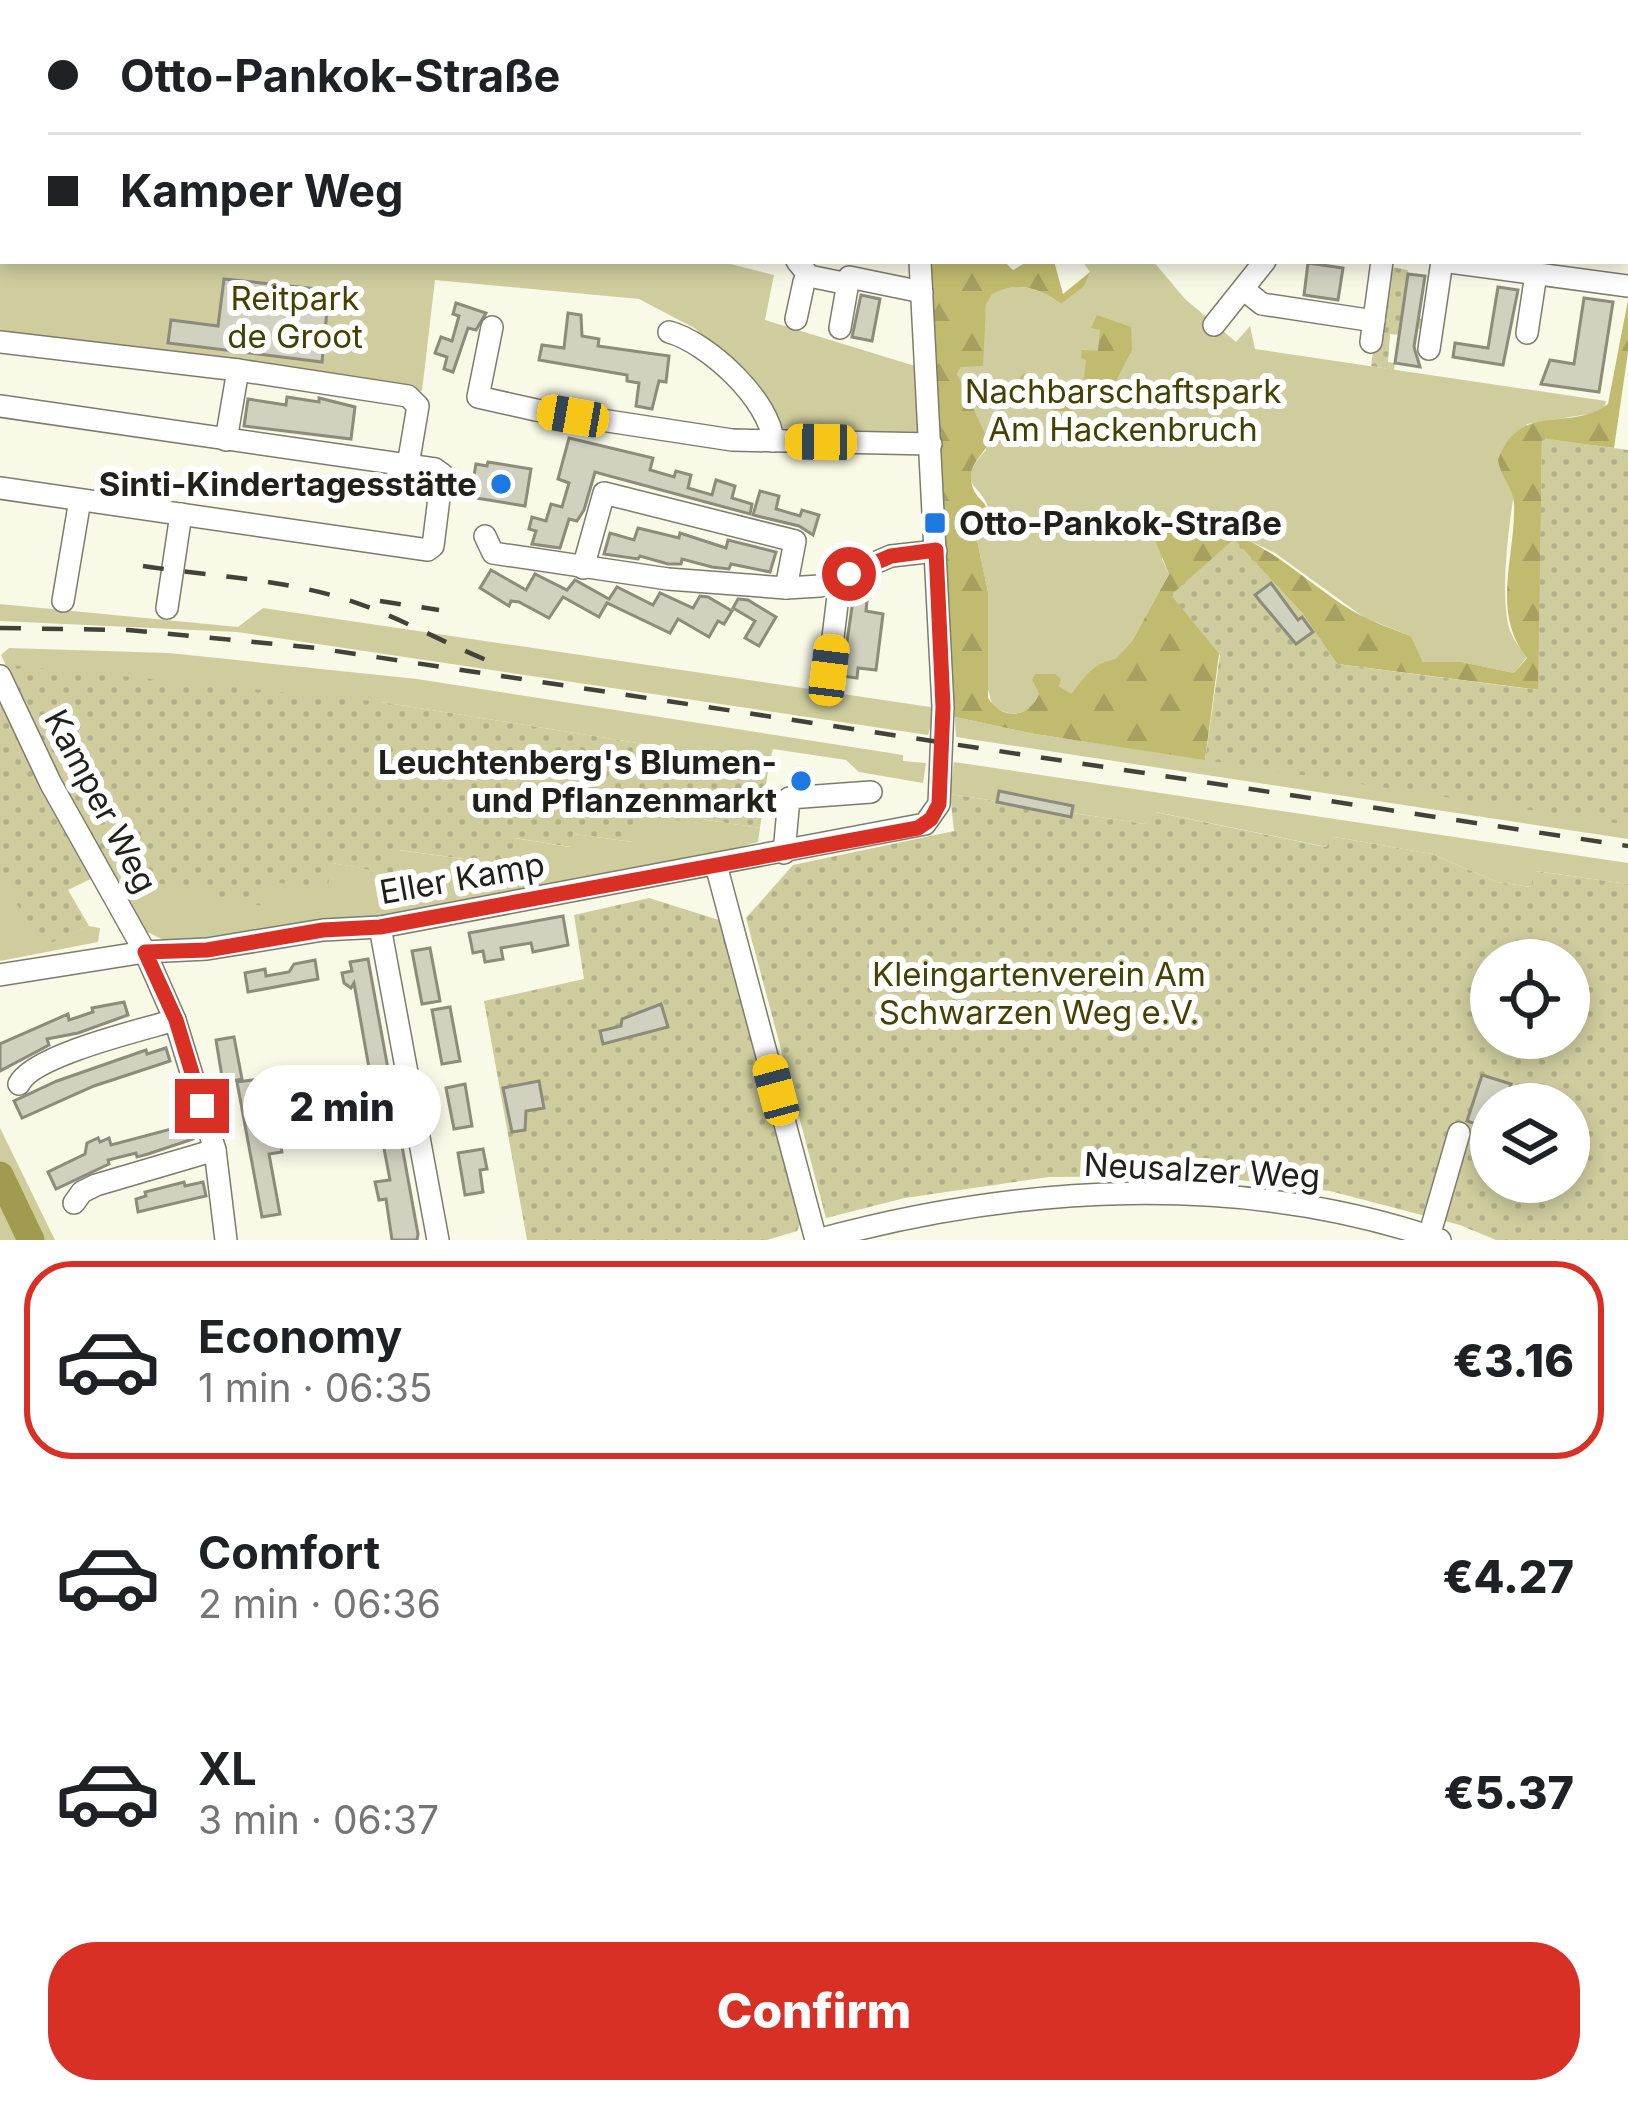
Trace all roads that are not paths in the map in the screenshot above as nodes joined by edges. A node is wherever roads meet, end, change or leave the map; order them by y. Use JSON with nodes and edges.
{"nodes":[{"id":1,"x":920,"y":264,"type":"edge"},
{"id":2,"x":1263,"y":264,"type":"edge"},
{"id":3,"x":1382,"y":264,"type":"edge"},
{"id":4,"x":1442,"y":264,"type":"edge"},
{"id":5,"x":1464,"y":264,"type":"edge"},
{"id":6,"x":803,"y":268,"type":"edge"},
{"id":7,"x":1597,"y":272,"type":"edge"},
{"id":8,"x":1536,"y":274,"type":"junction"},
{"id":9,"x":848,"y":284,"type":"junction"},
{"id":10,"x":1628,"y":286,"type":"edge"},
{"id":11,"x":1243,"y":289,"type":"junction"},
{"id":12,"x":922,"y":292,"type":"junction"},
{"id":13,"x":796,"y":320,"type":"dead end"},
{"id":14,"x":1214,"y":325,"type":"dead end"},
{"id":15,"x":492,"y":327,"type":"dead end"},
{"id":16,"x":840,"y":328,"type":"dead end"},
{"id":17,"x":669,"y":332,"type":"dead end"},
{"id":18,"x":1526,"y":333,"type":"dead end"},
{"id":19,"x":0,"y":342,"type":"edge"},
{"id":20,"x":1429,"y":349,"type":"dead end"},
{"id":21,"x":238,"y":370,"type":"junction"},
{"id":22,"x":0,"y":406,"type":"edge"},
{"id":23,"x":226,"y":440,"type":"junction"},
{"id":24,"x":773,"y":441,"type":"junction"},
{"id":25,"x":931,"y":445,"type":"junction"},
{"id":26,"x":408,"y":465,"type":"junction"},
{"id":27,"x":0,"y":488,"type":"edge"},
{"id":28,"x":80,"y":500,"type":"junction"},
{"id":29,"x":181,"y":514,"type":"junction"},
{"id":30,"x":485,"y":536,"type":"dead end"},
{"id":31,"x":936,"y":550,"type":"junction"},
{"id":32,"x":583,"y":568,"type":"junction"},
{"id":33,"x":840,"y":580,"type":"junction"},
{"id":34,"x":786,"y":588,"type":"junction"},
{"id":35,"x":63,"y":601,"type":"dead end"},
{"id":36,"x":167,"y":608,"type":"dead end"},
{"id":37,"x":829,"y":670,"type":"dead end"},
{"id":38,"x":0,"y":676,"type":"edge"},
{"id":39,"x":871,"y":792,"type":"dead end"},
{"id":40,"x":784,"y":853,"type":"junction"},
{"id":41,"x":716,"y":866,"type":"junction"},
{"id":42,"x":380,"y":927,"type":"junction"},
{"id":43,"x":145,"y":952,"type":"junction"},
{"id":44,"x":0,"y":975,"type":"edge"},
{"id":45,"x":176,"y":1020,"type":"junction"},
{"id":46,"x":19,"y":1084,"type":"dead end"},
{"id":47,"x":1459,"y":1133,"type":"dead end"},
{"id":48,"x":215,"y":1150,"type":"junction"},
{"id":49,"x":74,"y":1203,"type":"dead end"},
{"id":50,"x":1432,"y":1239,"type":"edge"},
{"id":51,"x":226,"y":1240,"type":"edge"},
{"id":52,"x":438,"y":1240,"type":"edge"},
{"id":53,"x":816,"y":1240,"type":"edge"}],
"edges":[{"from":1,"to":12,"type":"street"},
{"from":2,"to":11,"type":"street"},
{"from":3,"to":11,"type":"street"},
{"from":4,"to":20,"type":"street"},
{"from":5,"to":8,"type":"street"},
{"from":6,"to":9,"type":"street"},
{"from":6,"to":13,"type":"street"},
{"from":7,"to":8,"type":"street"},
{"from":7,"to":10,"type":"street"},
{"from":8,"to":18,"type":"street"},
{"from":9,"to":12,"type":"street"},
{"from":9,"to":16,"type":"street"},
{"from":11,"to":14,"type":"street"},
{"from":12,"to":25,"type":"street"},
{"from":15,"to":24,"type":"street"},
{"from":17,"to":24,"type":"street"},
{"from":19,"to":21,"type":"street"},
{"from":21,"to":23,"type":"street"},
{"from":21,"to":26,"type":"street"},
{"from":22,"to":23,"type":"street"},
{"from":23,"to":26,"type":"street"},
{"from":24,"to":25,"type":"street"},
{"from":25,"to":31,"type":"street"},
{"from":26,"to":29,"type":"street"},
{"from":27,"to":28,"type":"street"},
{"from":28,"to":29,"type":"street"},
{"from":28,"to":35,"type":"street"},
{"from":29,"to":36,"type":"street"},
{"from":30,"to":32,"type":"street"},
{"from":31,"to":33,"type":"street"},
{"from":31,"to":40,"type":"street","name":"Eller Kamp"},
{"from":32,"to":34,"type":"street"},
{"from":32,"to":34,"type":"street"},
{"from":33,"to":34,"type":"street"},
{"from":33,"to":37,"type":"street"},
{"from":38,"to":43,"type":"street","name":"Kamper Weg"},
{"from":39,"to":40,"type":"street"},
{"from":40,"to":41,"type":"street","name":"Eller Kamp"},
{"from":41,"to":42,"type":"street","name":"Eller Kamp"},
{"from":41,"to":53,"type":"street"},
{"from":42,"to":43,"type":"street","name":"Eller Kamp"},
{"from":42,"to":52,"type":"street"},
{"from":43,"to":44,"type":"street","name":"Eller Kamp"},
{"from":43,"to":45,"type":"street","name":"Kamper Weg"},
{"from":45,"to":46,"type":"street"},
{"from":45,"to":48,"type":"street","name":"Kamper Weg"},
{"from":47,"to":50,"type":"street"},
{"from":48,"to":49,"type":"street"},
{"from":48,"to":51,"type":"street","name":"Kamper Weg"},
{"from":50,"to":53,"type":"street","name":"Neusalzer Weg"}]}
